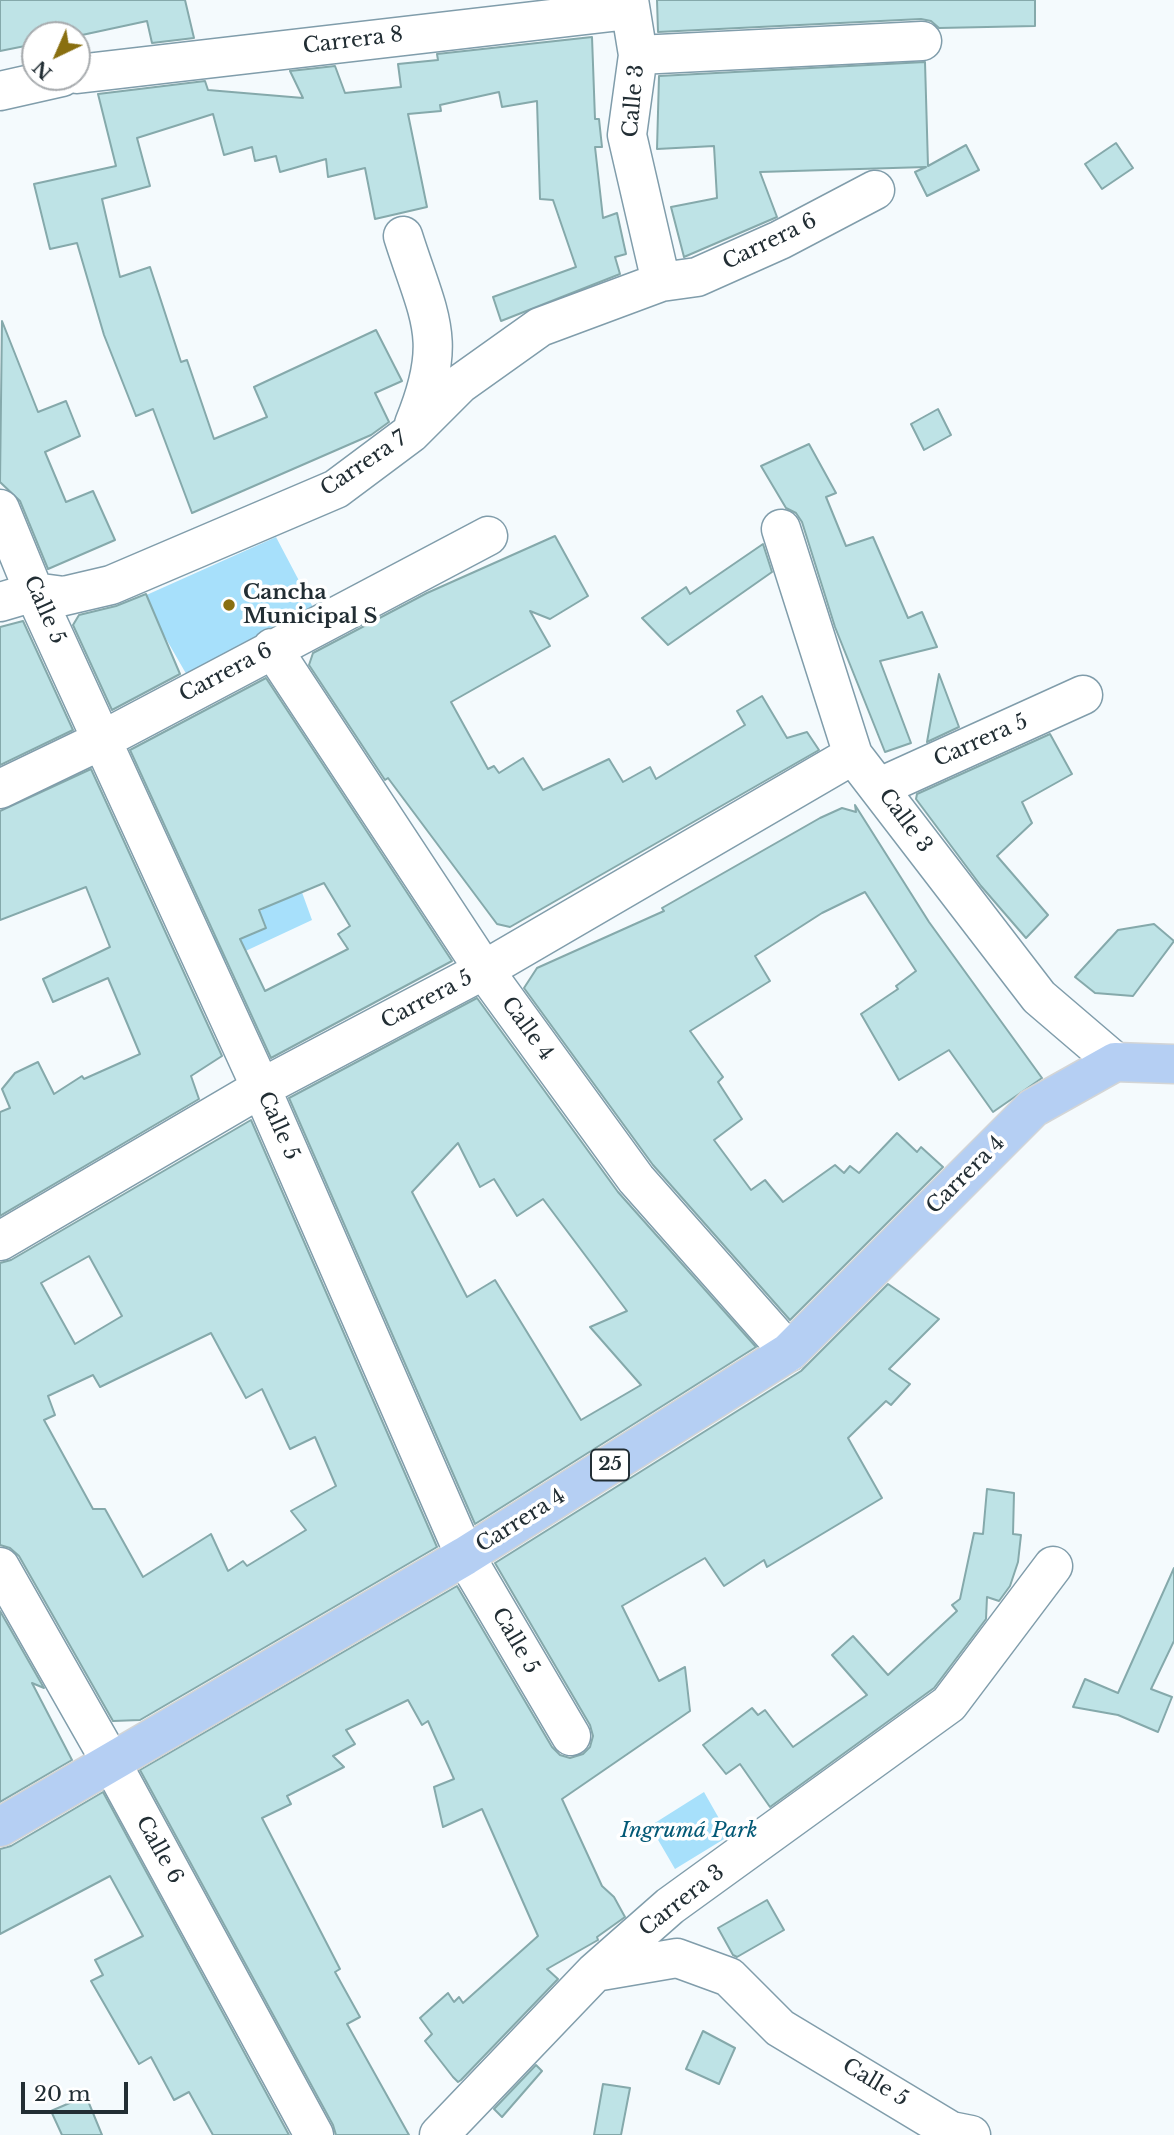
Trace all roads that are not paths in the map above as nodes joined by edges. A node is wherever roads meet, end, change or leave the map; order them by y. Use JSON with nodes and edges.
{"nodes":[{"id":1,"x":629,"y":5,"type":"edge"},
{"id":2,"x":922,"y":41,"type":"dead end"},
{"id":3,"x":638,"y":55,"type":"junction"},
{"id":4,"x":91,"y":72,"type":"edge"},
{"id":5,"x":21,"y":86,"type":"edge"},
{"id":6,"x":0,"y":91,"type":"edge"},
{"id":7,"x":875,"y":190,"type":"dead end"},
{"id":8,"x":403,"y":236,"type":"dead end"},
{"id":9,"x":662,"y":282,"type":"junction"},
{"id":10,"x":411,"y":433,"type":"junction"},
{"id":11,"x":0,"y":509,"type":"edge"},
{"id":12,"x":780,"y":529,"type":"dead end"},
{"id":13,"x":488,"y":536,"type":"dead end"},
{"id":14,"x":17,"y":597,"type":"edge"},
{"id":15,"x":272,"y":649,"type":"junction"},
{"id":16,"x":1083,"y":695,"type":"dead end"},
{"id":17,"x":104,"y":739,"type":"junction"},
{"id":18,"x":853,"y":755,"type":"junction"},
{"id":19,"x":880,"y":787,"type":"junction"},
{"id":20,"x":0,"y":789,"type":"edge"},
{"id":21,"x":484,"y":970,"type":"junction"},
{"id":22,"x":1115,"y":1062,"type":"junction"},
{"id":23,"x":1174,"y":1064,"type":"edge"},
{"id":24,"x":261,"y":1088,"type":"junction"},
{"id":25,"x":0,"y":1241,"type":"edge"},
{"id":26,"x":789,"y":1352,"type":"junction"},
{"id":27,"x":465,"y":1556,"type":"junction"},
{"id":28,"x":1053,"y":1566,"type":"dead end"},
{"id":29,"x":0,"y":1567,"type":"edge"},
{"id":30,"x":571,"y":1736,"type":"dead end"},
{"id":31,"x":111,"y":1762,"type":"junction"},
{"id":32,"x":0,"y":1827,"type":"edge"},
{"id":33,"x":595,"y":1972,"type":"junction"},
{"id":34,"x":314,"y":2135,"type":"edge"},
{"id":35,"x":439,"y":2135,"type":"edge"},
{"id":36,"x":971,"y":2135,"type":"edge"}],
"edges":[{"from":1,"to":3,"type":"street","name":"Calle 3"},
{"from":1,"to":4,"type":"street","name":"Carrera 8"},
{"from":2,"to":3,"type":"street"},
{"from":3,"to":9,"type":"street","name":"Calle 3"},
{"from":5,"to":6,"type":"street"},
{"from":7,"to":9,"type":"street","name":"Carrera 6"},
{"from":8,"to":10,"type":"street"},
{"from":9,"to":10,"type":"street","name":"Carrera 7"},
{"from":10,"to":14,"type":"street","name":"Carrera 7"},
{"from":11,"to":14,"type":"street","name":"Calle 5"},
{"from":12,"to":18,"type":"street","name":"Calle 3"},
{"from":13,"to":15,"type":"street","name":"Carrera 6"},
{"from":14,"to":17,"type":"street","name":"Calle 5"},
{"from":15,"to":17,"type":"street","name":"Carrera 6"},
{"from":15,"to":21,"type":"street","name":"Calle 4"},
{"from":16,"to":19,"type":"street","name":"Carrera 5"},
{"from":17,"to":20,"type":"street","name":"Carrera 6"},
{"from":17,"to":24,"type":"street","name":"Calle 5"},
{"from":18,"to":19,"type":"street","name":"Calle 3"},
{"from":18,"to":21,"type":"street","name":"Carrera 5"},
{"from":19,"to":22,"type":"street","name":"Calle 3"},
{"from":21,"to":24,"type":"street","name":"Carrera 5"},
{"from":21,"to":26,"type":"street","name":"Calle 4"},
{"from":22,"to":23,"type":"main road"},
{"from":22,"to":26,"type":"main road","name":"Carrera 4","number":"25"},
{"from":24,"to":25,"type":"street","name":"Carrera 5"},
{"from":24,"to":27,"type":"street","name":"Calle 5"},
{"from":26,"to":27,"type":"main road","name":"Carrera 4","number":"25"},
{"from":27,"to":30,"type":"street","name":"Calle 5"},
{"from":27,"to":31,"type":"main road","name":"Carrera 4","number":"25"},
{"from":28,"to":33,"type":"street","name":"Carrera 3"},
{"from":29,"to":31,"type":"street","name":"Calle 6"},
{"from":31,"to":32,"type":"main road","name":"Carrera 4","number":"25"},
{"from":31,"to":34,"type":"street","name":"Calle 6"},
{"from":33,"to":35,"type":"street","name":"Carrera 3"},
{"from":33,"to":36,"type":"street","name":"Calle 5"}]}
